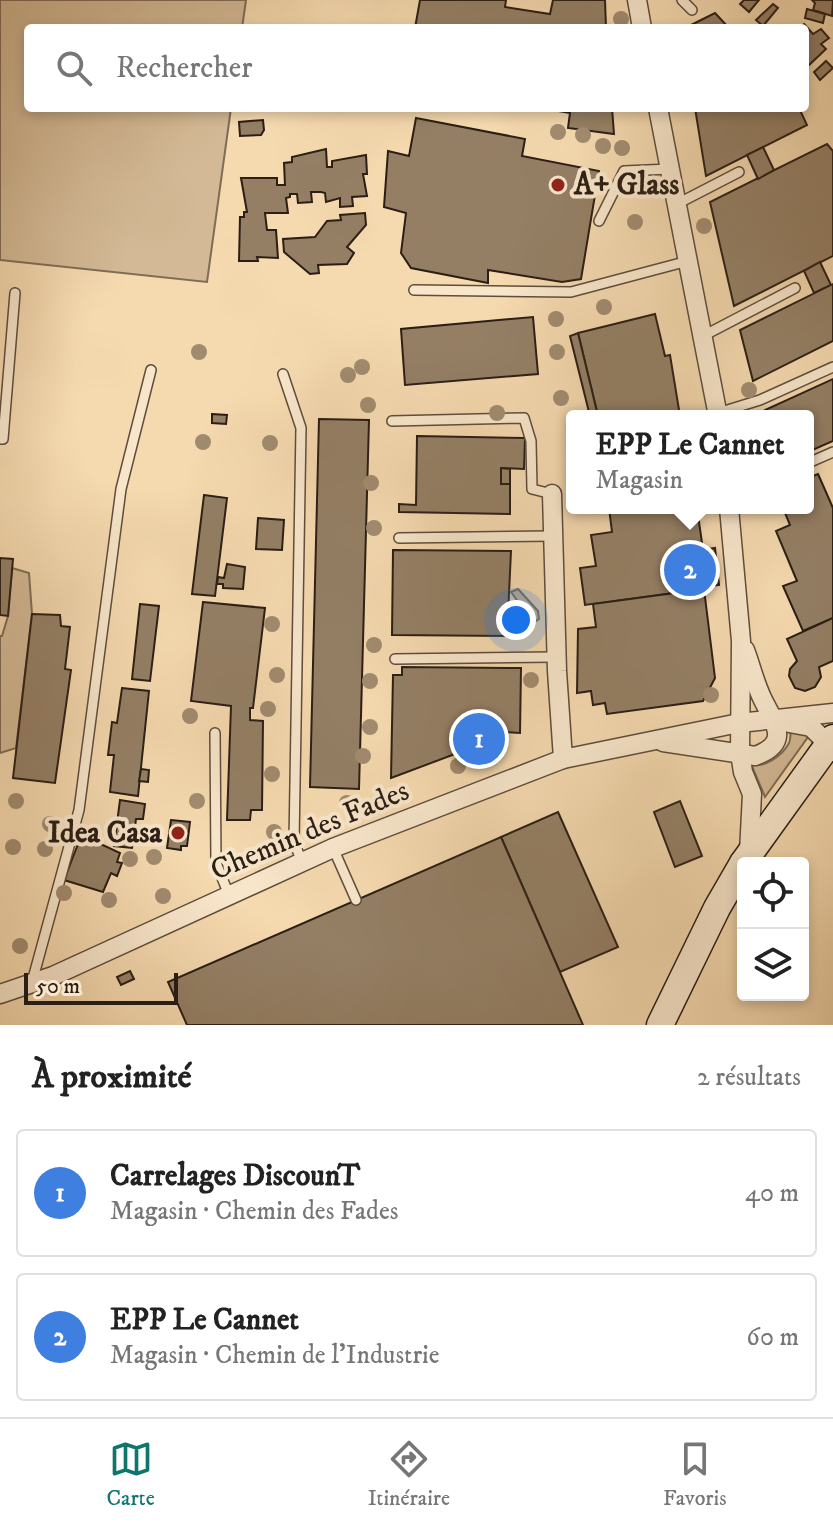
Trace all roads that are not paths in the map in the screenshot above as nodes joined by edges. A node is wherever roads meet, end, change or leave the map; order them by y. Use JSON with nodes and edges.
{"nodes":[{"id":1,"x":637,"y":0,"type":"edge"},
{"id":2,"x":682,"y":0,"type":"edge"},
{"id":3,"x":692,"y":10,"type":"dead end"},
{"id":4,"x":641,"y":24,"type":"edge"},
{"id":5,"x":660,"y":112,"type":"edge"},
{"id":6,"x":670,"y":169,"type":"junction"},
{"id":7,"x":739,"y":172,"type":"dead end"},
{"id":8,"x":677,"y":204,"type":"junction"},
{"id":9,"x":599,"y":221,"type":"dead end"},
{"id":10,"x":688,"y":261,"type":"junction"},
{"id":11,"x":795,"y":288,"type":"dead end"},
{"id":12,"x":414,"y":290,"type":"dead end"},
{"id":13,"x":15,"y":293,"type":"dead end"},
{"id":14,"x":703,"y":336,"type":"junction"},
{"id":15,"x":833,"y":367,"type":"edge"},
{"id":16,"x":151,"y":370,"type":"dead end"},
{"id":17,"x":283,"y":374,"type":"dead end"},
{"id":18,"x":717,"y":410,"type":"edge"},
{"id":19,"x":732,"y":410,"type":"edge"},
{"id":20,"x":392,"y":421,"type":"dead end"},
{"id":21,"x":0,"y":439,"type":"edge"},
{"id":22,"x":833,"y":452,"type":"edge"},
{"id":23,"x":814,"y":460,"type":"edge"},
{"id":24,"x":552,"y":494,"type":"joint"},
{"id":25,"x":730,"y":514,"type":"edge"},
{"id":26,"x":553,"y":536,"type":"junction"},
{"id":27,"x":399,"y":538,"type":"dead end"},
{"id":28,"x":741,"y":641,"type":"junction"},
{"id":29,"x":556,"y":657,"type":"junction"},
{"id":30,"x":395,"y":659,"type":"dead end"},
{"id":31,"x":833,"y":713,"type":"edge"},
{"id":32,"x":776,"y":721,"type":"junction"},
{"id":33,"x":739,"y":723,"type":"junction"},
{"id":34,"x":215,"y":733,"type":"dead end"},
{"id":35,"x":648,"y":740,"type":"junction"},
{"id":36,"x":830,"y":741,"type":"edge"},
{"id":37,"x":740,"y":753,"type":"junction"},
{"id":38,"x":563,"y":759,"type":"junction"},
{"id":39,"x":333,"y":848,"type":"junction"},
{"id":40,"x":745,"y":857,"type":"edge"},
{"id":41,"x":747,"y":857,"type":"edge"},
{"id":42,"x":302,"y":862,"type":"junction"},
{"id":43,"x":737,"y":874,"type":"edge"},
{"id":44,"x":229,"y":895,"type":"junction"},
{"id":45,"x":356,"y":900,"type":"dead end"},
{"id":46,"x":32,"y":982,"type":"junction"},
{"id":47,"x":0,"y":994,"type":"edge"},
{"id":48,"x":660,"y":1025,"type":"edge"}],
"edges":[{"from":1,"to":4,"type":"street"},
{"from":2,"to":3,"type":"lane"},
{"from":5,"to":6,"type":"street"},
{"from":6,"to":8,"type":"street"},
{"from":6,"to":9,"type":"lane"},
{"from":7,"to":8,"type":"lane"},
{"from":8,"to":10,"type":"street"},
{"from":10,"to":12,"type":"lane"},
{"from":10,"to":14,"type":"street"},
{"from":11,"to":14,"type":"lane"},
{"from":13,"to":21,"type":"lane"},
{"from":14,"to":18,"type":"street"},
{"from":15,"to":19,"type":"lane"},
{"from":16,"to":46,"type":"lane"},
{"from":17,"to":42,"type":"lane"},
{"from":20,"to":24,"type":"lane"},
{"from":22,"to":23,"type":"lane"},
{"from":24,"to":26,"type":"street"},
{"from":25,"to":28,"type":"street"},
{"from":26,"to":27,"type":"lane"},
{"from":26,"to":29,"type":"street"},
{"from":28,"to":32,"type":"street"},
{"from":28,"to":33,"type":"street"},
{"from":29,"to":30,"type":"lane"},
{"from":29,"to":38,"type":"street"},
{"from":31,"to":32,"type":"street"},
{"from":32,"to":33,"type":"street","name":"Chemin des Fades"},
{"from":32,"to":36,"type":"street"},
{"from":32,"to":37,"type":"street"},
{"from":33,"to":35,"type":"street","name":"Chemin des Fades"},
{"from":33,"to":37,"type":"street"},
{"from":34,"to":44,"type":"lane"},
{"from":35,"to":37,"type":"street"},
{"from":35,"to":38,"type":"street","name":"Chemin des Fades"},
{"from":36,"to":41,"type":"main road"},
{"from":37,"to":40,"type":"street"},
{"from":38,"to":39,"type":"street","name":"Chemin des Fades"},
{"from":39,"to":42,"type":"street","name":"Chemin des Fades"},
{"from":39,"to":45,"type":"lane"},
{"from":42,"to":44,"type":"street","name":"Chemin des Fades"},
{"from":43,"to":48,"type":"main road"},
{"from":44,"to":46,"type":"street","name":"Chemin des Fades"},
{"from":46,"to":47,"type":"street","name":"Chemin des Fades"}]}
